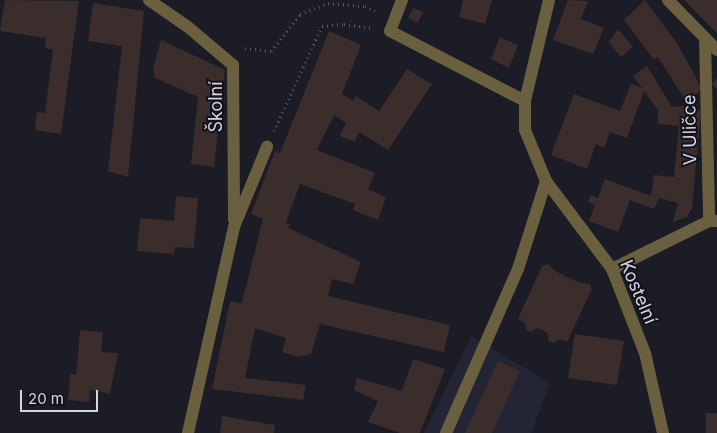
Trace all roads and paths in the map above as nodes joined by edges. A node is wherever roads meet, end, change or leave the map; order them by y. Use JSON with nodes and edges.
{"nodes":[{"id":1,"x":149,"y":0,"type":"edge"},
{"id":2,"x":402,"y":0,"type":"edge"},
{"id":3,"x":549,"y":0,"type":"edge"},
{"id":4,"x":668,"y":0,"type":"edge"},
{"id":5,"x":392,"y":25,"type":"junction"},
{"id":6,"x":705,"y":38,"type":"junction"},
{"id":7,"x":717,"y":50,"type":"edge"},
{"id":8,"x":217,"y":51,"type":"junction"},
{"id":9,"x":525,"y":101,"type":"junction"},
{"id":10,"x":266,"y":147,"type":"joint"},
{"id":11,"x":546,"y":181,"type":"junction"},
{"id":12,"x":713,"y":221,"type":"edge"},
{"id":13,"x":234,"y":227,"type":"junction"},
{"id":14,"x":612,"y":269,"type":"junction"},
{"id":15,"x":188,"y":433,"type":"edge"},
{"id":16,"x":446,"y":433,"type":"edge"},
{"id":17,"x":663,"y":433,"type":"edge"}],
"edges":[{"from":1,"to":8,"type":"street","name":"Školní"},
{"from":2,"to":5,"type":"street"},
{"from":3,"to":9,"type":"street","name":"Kostelní"},
{"from":4,"to":6,"type":"street"},
{"from":5,"to":8,"type":"path"},
{"from":5,"to":9,"type":"street"},
{"from":5,"to":10,"type":"path"},
{"from":6,"to":7,"type":"street"},
{"from":6,"to":12,"type":"street","name":"V Uličce"},
{"from":8,"to":13,"type":"street","name":"Školní"},
{"from":9,"to":11,"type":"street","name":"Kostelní"},
{"from":10,"to":13,"type":"street","name":"Školní"},
{"from":11,"to":14,"type":"street","name":"Kostelní"},
{"from":11,"to":16,"type":"street"},
{"from":12,"to":14,"type":"street"},
{"from":13,"to":15,"type":"street","name":"Školní"},
{"from":14,"to":17,"type":"street","name":"Kostelní"}]}
